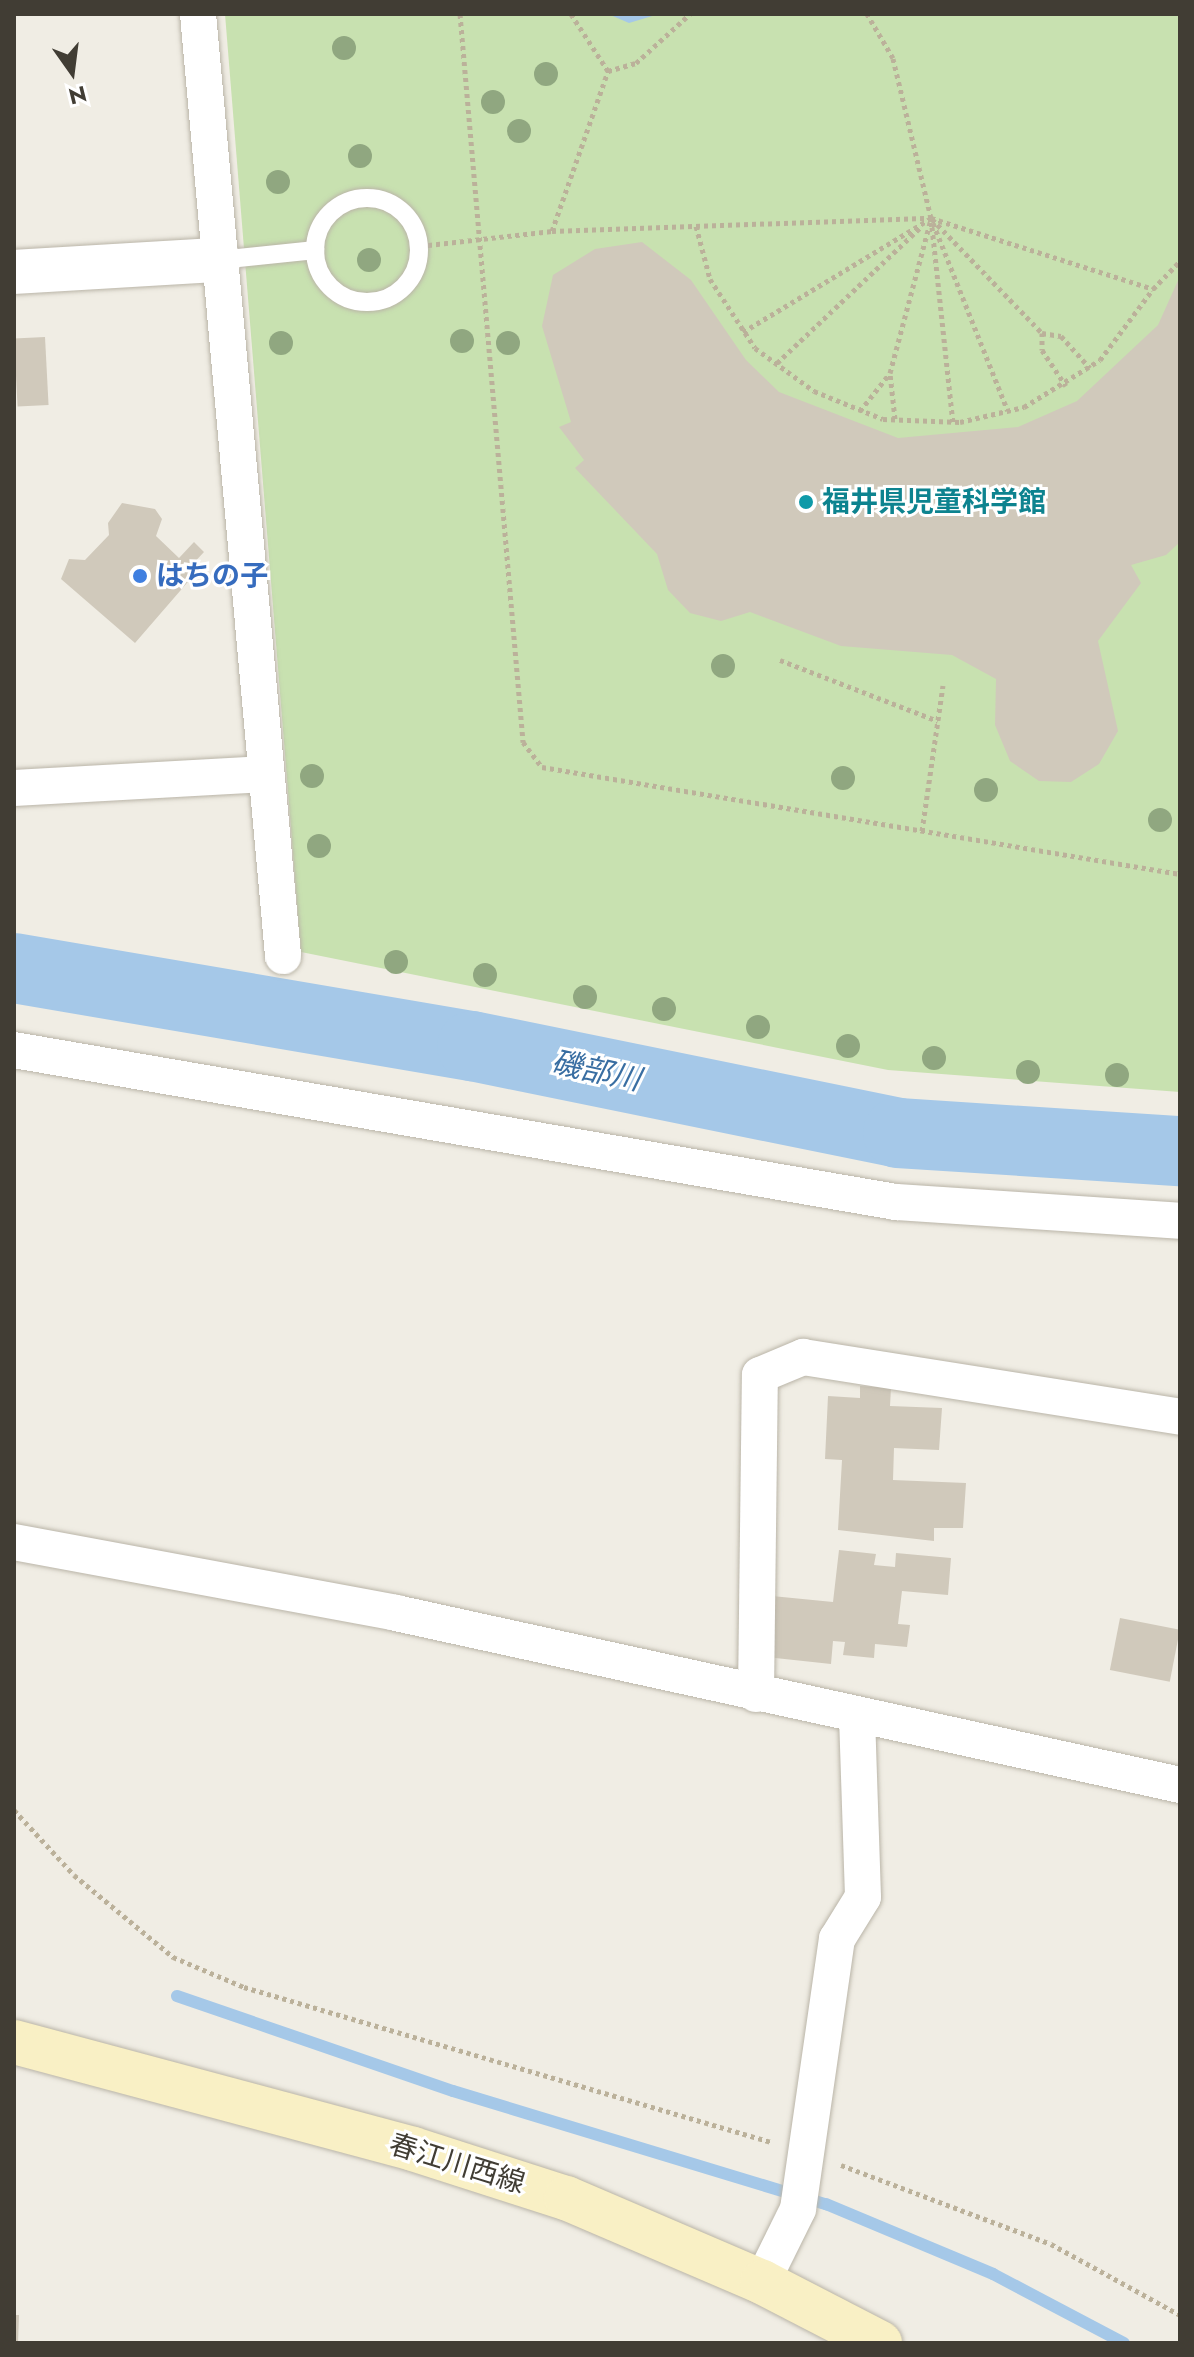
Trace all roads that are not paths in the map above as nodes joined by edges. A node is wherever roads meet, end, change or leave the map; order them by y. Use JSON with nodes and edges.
{"nodes":[{"id":1,"x":198,"y":14,"type":"edge"},
{"id":2,"x":315,"y":250,"type":"junction"},
{"id":3,"x":219,"y":260,"type":"junction"},
{"id":4,"x":14,"y":272,"type":"edge"},
{"id":5,"x":266,"y":774,"type":"junction"},
{"id":6,"x":14,"y":788,"type":"edge"},
{"id":7,"x":283,"y":956,"type":"dead end"},
{"id":8,"x":14,"y":1050,"type":"edge"},
{"id":9,"x":1180,"y":1221,"type":"edge"},
{"id":10,"x":1180,"y":1417,"type":"edge"},
{"id":11,"x":14,"y":1542,"type":"edge"},
{"id":12,"x":756,"y":1694,"type":"junction"},
{"id":13,"x":857,"y":1716,"type":"junction"},
{"id":14,"x":1180,"y":1785,"type":"edge"},
{"id":15,"x":14,"y":2042,"type":"edge"},
{"id":16,"x":762,"y":2282,"type":"junction"},
{"id":17,"x":880,"y":2343,"type":"edge"}],
"edges":[{"from":1,"to":3,"type":"street"},
{"from":2,"to":2,"type":"lane"},
{"from":2,"to":3,"type":"lane"},
{"from":3,"to":4,"type":"street"},
{"from":3,"to":5,"type":"street"},
{"from":5,"to":6,"type":"street"},
{"from":5,"to":7,"type":"street"},
{"from":8,"to":9,"type":"street"},
{"from":10,"to":12,"type":"street"},
{"from":11,"to":12,"type":"street"},
{"from":12,"to":13,"type":"street"},
{"from":13,"to":14,"type":"street"},
{"from":13,"to":16,"type":"street"},
{"from":15,"to":16,"type":"main road","name":"春江川西線"},
{"from":16,"to":17,"type":"main road","name":"春江川西線"}]}
